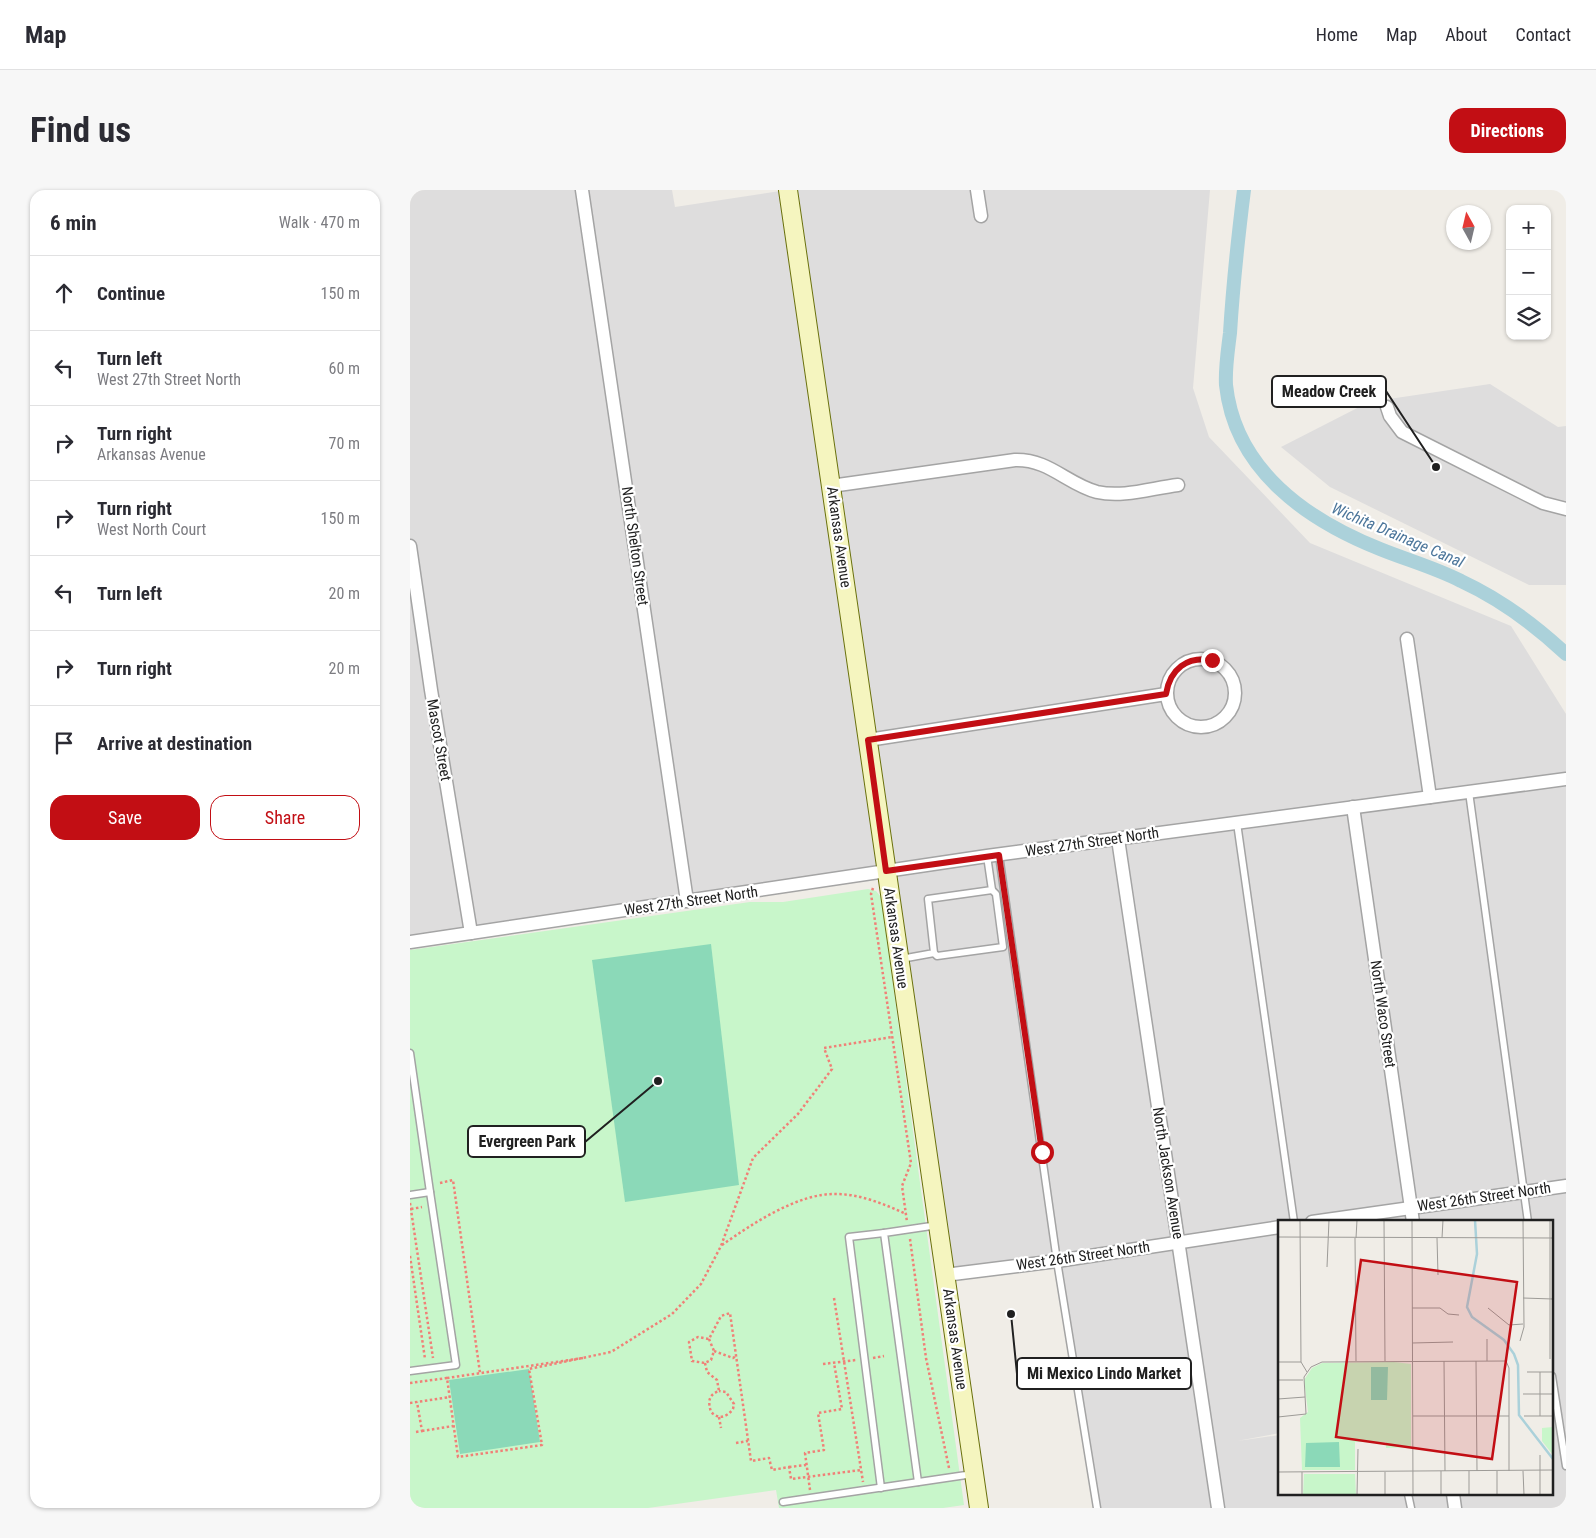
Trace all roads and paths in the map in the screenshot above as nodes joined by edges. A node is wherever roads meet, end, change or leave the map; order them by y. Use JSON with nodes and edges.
{"nodes":[{"id":1,"x":582,"y":190,"type":"edge"},
{"id":2,"x":788,"y":190,"type":"edge"},
{"id":3,"x":977,"y":190,"type":"edge"},
{"id":4,"x":981,"y":216,"type":"dead end"},
{"id":5,"x":1387,"y":408,"type":"dead end"},
{"id":6,"x":1178,"y":485,"type":"dead end"},
{"id":7,"x":831,"y":486,"type":"junction"},
{"id":8,"x":1566,"y":509,"type":"edge"},
{"id":9,"x":410,"y":546,"type":"edge"},
{"id":10,"x":1407,"y":638,"type":"dead end"},
{"id":11,"x":1166,"y":694,"type":"junction"},
{"id":12,"x":868,"y":740,"type":"junction"},
{"id":13,"x":1566,"y":779,"type":"edge"},
{"id":14,"x":1469,"y":792,"type":"junction"},
{"id":15,"x":1430,"y":797,"type":"junction"},
{"id":16,"x":1353,"y":807,"type":"junction"},
{"id":17,"x":1237,"y":823,"type":"junction"},
{"id":18,"x":1118,"y":839,"type":"junction"},
{"id":19,"x":993,"y":856,"type":"junction"},
{"id":20,"x":878,"y":873,"type":"junction"},
{"id":21,"x":992,"y":890,"type":"junction"},
{"id":22,"x":687,"y":901,"type":"junction"},
{"id":23,"x":472,"y":933,"type":"junction"},
{"id":24,"x":410,"y":942,"type":"edge"},
{"id":25,"x":934,"y":953,"type":"junction"},
{"id":26,"x":899,"y":959,"type":"junction"},
{"id":27,"x":892,"y":1037,"type":"junction"},
{"id":28,"x":410,"y":1053,"type":"edge"},
{"id":29,"x":440,"y":1183,"type":"dead end"},
{"id":30,"x":1566,"y":1186,"type":"edge"},
{"id":31,"x":430,"y":1192,"type":"junction"},
{"id":32,"x":1524,"y":1192,"type":"junction"},
{"id":33,"x":410,"y":1195,"type":"edge"},
{"id":34,"x":410,"y":1201,"type":"edge"},
{"id":35,"x":424,"y":1207,"type":"dead end"},
{"id":36,"x":411,"y":1208,"type":"junction"},
{"id":37,"x":1411,"y":1208,"type":"junction"},
{"id":38,"x":906,"y":1214,"type":"junction"},
{"id":39,"x":1294,"y":1220,"type":"edge"},
{"id":40,"x":1326,"y":1220,"type":"edge"},
{"id":41,"x":1413,"y":1220,"type":"edge"},
{"id":42,"x":1528,"y":1220,"type":"edge"},
{"id":43,"x":938,"y":1225,"type":"junction"},
{"id":44,"x":1278,"y":1227,"type":"edge"},
{"id":45,"x":908,"y":1230,"type":"junction"},
{"id":46,"x":884,"y":1233,"type":"junction"},
{"id":47,"x":1178,"y":1242,"type":"junction"},
{"id":48,"x":721,"y":1246,"type":"junction"},
{"id":49,"x":410,"y":1256,"type":"edge"},
{"id":50,"x":1057,"y":1261,"type":"junction"},
{"id":51,"x":946,"y":1275,"type":"junction"},
{"id":52,"x":834,"y":1298,"type":"dead end"},
{"id":53,"x":709,"y":1339,"type":"junction"},
{"id":54,"x":714,"y":1351,"type":"junction"},
{"id":55,"x":736,"y":1356,"type":"junction"},
{"id":56,"x":433,"y":1358,"type":"dead end"},
{"id":57,"x":583,"y":1358,"type":"junction"},
{"id":58,"x":425,"y":1359,"type":"dead end"},
{"id":59,"x":706,"y":1363,"type":"junction"},
{"id":60,"x":834,"y":1363,"type":"dead end"},
{"id":61,"x":410,"y":1371,"type":"edge"},
{"id":62,"x":480,"y":1373,"type":"junction"},
{"id":63,"x":447,"y":1378,"type":"junction"},
{"id":64,"x":410,"y":1383,"type":"edge"},
{"id":65,"x":1554,"y":1389,"type":"edge"},
{"id":66,"x":718,"y":1391,"type":"junction"},
{"id":67,"x":450,"y":1397,"type":"junction"},
{"id":68,"x":742,"y":1401,"type":"junction"},
{"id":69,"x":417,"y":1402,"type":"junction"},
{"id":70,"x":733,"y":1402,"type":"junction"},
{"id":71,"x":410,"y":1403,"type":"edge"},
{"id":72,"x":719,"y":1417,"type":"junction"},
{"id":73,"x":454,"y":1426,"type":"junction"},
{"id":74,"x":721,"y":1428,"type":"dead end"},
{"id":75,"x":422,"y":1431,"type":"junction"},
{"id":76,"x":416,"y":1432,"type":"dead end"},
{"id":77,"x":748,"y":1441,"type":"junction"},
{"id":78,"x":736,"y":1443,"type":"dead end"},
{"id":79,"x":806,"y":1465,"type":"junction"},
{"id":80,"x":1566,"y":1466,"type":"edge"},
{"id":81,"x":789,"y":1467,"type":"junction"},
{"id":82,"x":861,"y":1470,"type":"junction"},
{"id":83,"x":974,"y":1473,"type":"junction"},
{"id":84,"x":808,"y":1476,"type":"junction"},
{"id":85,"x":950,"y":1477,"type":"junction"},
{"id":86,"x":918,"y":1482,"type":"junction"},
{"id":87,"x":881,"y":1488,"type":"junction"},
{"id":88,"x":810,"y":1490,"type":"dead end"},
{"id":89,"x":864,"y":1490,"type":"junction"},
{"id":90,"x":783,"y":1502,"type":"dead end"},
{"id":91,"x":979,"y":1508,"type":"edge"},
{"id":92,"x":1097,"y":1508,"type":"edge"},
{"id":93,"x":1218,"y":1508,"type":"edge"}],
"edges":[{"from":1,"to":22,"type":"street","name":"North Shelton Street"},
{"from":2,"to":7,"type":"street","name":"Arkansas Avenue"},
{"from":3,"to":4,"type":"street"},
{"from":5,"to":8,"type":"street"},
{"from":6,"to":7,"type":"street"},
{"from":7,"to":12,"type":"street","name":"Arkansas Avenue"},
{"from":9,"to":23,"type":"street","name":"Mascot Street"},
{"from":10,"to":15,"type":"street"},
{"from":11,"to":11,"type":"street"},
{"from":11,"to":12,"type":"street"},
{"from":12,"to":20,"type":"street","name":"Arkansas Avenue"},
{"from":13,"to":14,"type":"street","name":"West 27th Street North"},
{"from":14,"to":15,"type":"street","name":"West 27th Street North"},
{"from":14,"to":32,"type":"lane"},
{"from":15,"to":16,"type":"street","name":"West 27th Street North"},
{"from":16,"to":17,"type":"street","name":"West 27th Street North"},
{"from":16,"to":37,"type":"street","name":"North Waco Street"},
{"from":17,"to":18,"type":"street","name":"West 27th Street North"},
{"from":17,"to":39,"type":"lane"},
{"from":18,"to":19,"type":"street","name":"West 27th Street North"},
{"from":18,"to":47,"type":"street","name":"North Jackson Avenue"},
{"from":19,"to":20,"type":"street","name":"West 27th Street North"},
{"from":19,"to":21,"type":"lane"},
{"from":19,"to":50,"type":"lane"},
{"from":20,"to":22,"type":"street","name":"West 27th Street North"},
{"from":20,"to":26,"type":"street","name":"Arkansas Avenue"},
{"from":20,"to":27,"type":"path"},
{"from":21,"to":25,"type":"lane"},
{"from":21,"to":25,"type":"lane"},
{"from":22,"to":23,"type":"street","name":"West 27th Street North"},
{"from":23,"to":24,"type":"street","name":"West 27th Street North"},
{"from":25,"to":26,"type":"lane"},
{"from":26,"to":43,"type":"street","name":"Arkansas Avenue"},
{"from":27,"to":38,"type":"path"},
{"from":27,"to":48,"type":"path"},
{"from":28,"to":31,"type":"lane"},
{"from":29,"to":62,"type":"path"},
{"from":30,"to":32,"type":"street","name":"West 26th Street North"},
{"from":31,"to":33,"type":"lane"},
{"from":31,"to":61,"type":"lane"},
{"from":32,"to":37,"type":"street","name":"West 26th Street North"},
{"from":32,"to":42,"type":"lane"},
{"from":34,"to":36,"type":"path"},
{"from":35,"to":36,"type":"path"},
{"from":36,"to":56,"type":"path"},
{"from":37,"to":40,"type":"street","name":"West 26th Street North"},
{"from":37,"to":41,"type":"street","name":"North Waco Street"},
{"from":38,"to":45,"type":"path"},
{"from":38,"to":48,"type":"path"},
{"from":43,"to":45,"type":"lane"},
{"from":43,"to":51,"type":"street","name":"Arkansas Avenue"},
{"from":44,"to":47,"type":"street","name":"West 26th Street North"},
{"from":45,"to":46,"type":"lane"},
{"from":45,"to":85,"type":"path"},
{"from":46,"to":86,"type":"lane"},
{"from":46,"to":87,"type":"lane"},
{"from":47,"to":50,"type":"street","name":"West 26th Street North"},
{"from":47,"to":93,"type":"street","name":"North Jackson Avenue"},
{"from":48,"to":57,"type":"path"},
{"from":49,"to":58,"type":"path"},
{"from":50,"to":51,"type":"street","name":"West 26th Street North"},
{"from":50,"to":92,"type":"lane"},
{"from":51,"to":83,"type":"street","name":"Arkansas Avenue"},
{"from":52,"to":82,"type":"path"},
{"from":53,"to":54,"type":"path"},
{"from":53,"to":55,"type":"path"},
{"from":53,"to":59,"type":"path"},
{"from":54,"to":55,"type":"path"},
{"from":54,"to":59,"type":"path"},
{"from":55,"to":68,"type":"path"},
{"from":57,"to":62,"type":"path"},
{"from":57,"to":73,"type":"path"},
{"from":59,"to":66,"type":"path"},
{"from":60,"to":79,"type":"path"},
{"from":62,"to":63,"type":"path"},
{"from":63,"to":64,"type":"path"},
{"from":63,"to":67,"type":"path"},
{"from":65,"to":80,"type":"lane"},
{"from":66,"to":70,"type":"path"},
{"from":66,"to":72,"type":"path"},
{"from":67,"to":69,"type":"path"},
{"from":67,"to":73,"type":"path"},
{"from":68,"to":70,"type":"path"},
{"from":68,"to":77,"type":"path"},
{"from":69,"to":71,"type":"path"},
{"from":69,"to":75,"type":"path"},
{"from":70,"to":72,"type":"path"},
{"from":72,"to":74,"type":"path"},
{"from":73,"to":75,"type":"path"},
{"from":75,"to":76,"type":"path"},
{"from":77,"to":78,"type":"path"},
{"from":77,"to":81,"type":"path"},
{"from":79,"to":81,"type":"path"},
{"from":79,"to":84,"type":"path"},
{"from":81,"to":84,"type":"path"},
{"from":82,"to":84,"type":"path"},
{"from":82,"to":89,"type":"path"},
{"from":83,"to":85,"type":"lane"},
{"from":83,"to":91,"type":"street","name":"Arkansas Avenue"},
{"from":84,"to":88,"type":"path"},
{"from":85,"to":86,"type":"lane"},
{"from":86,"to":87,"type":"lane"},
{"from":87,"to":89,"type":"lane"},
{"from":89,"to":90,"type":"lane"}]}
